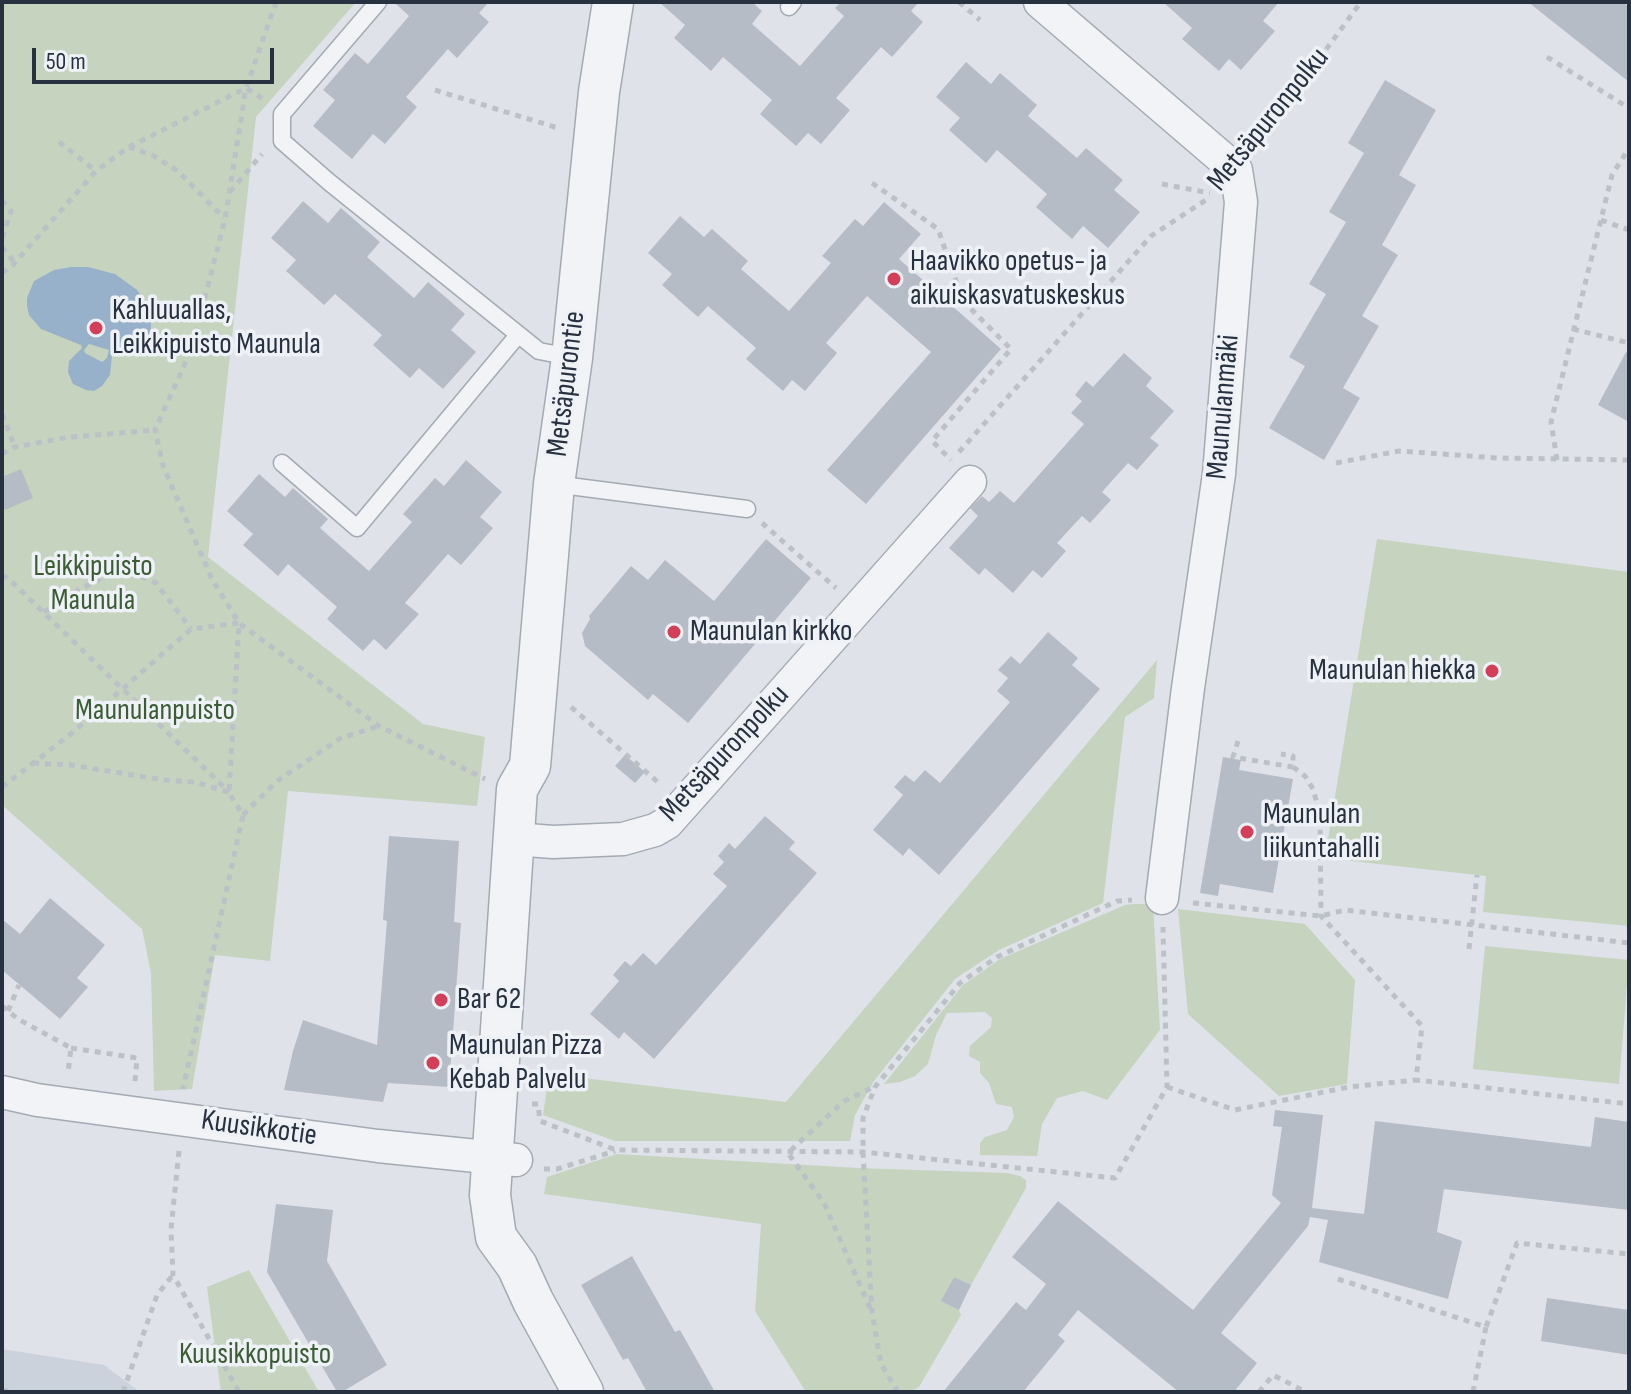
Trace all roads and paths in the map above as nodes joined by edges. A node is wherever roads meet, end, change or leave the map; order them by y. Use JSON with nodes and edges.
{"nodes":[{"id":1,"x":276,"y":2,"type":"edge"},
{"id":2,"x":378,"y":2,"type":"edge"},
{"id":3,"x":613,"y":2,"type":"edge"},
{"id":4,"x":959,"y":2,"type":"edge"},
{"id":5,"x":1040,"y":2,"type":"edge"},
{"id":6,"x":1361,"y":2,"type":"edge"},
{"id":7,"x":980,"y":20,"type":"dead end"},
{"id":8,"x":1547,"y":57,"type":"dead end"},
{"id":9,"x":246,"y":88,"type":"junction"},
{"id":10,"x":435,"y":90,"type":"dead end"},
{"id":11,"x":1629,"y":108,"type":"edge"},
{"id":12,"x":562,"y":129,"type":"dead end"},
{"id":13,"x":282,"y":141,"type":"junction"},
{"id":14,"x":59,"y":142,"type":"dead end"},
{"id":15,"x":129,"y":147,"type":"junction"},
{"id":16,"x":1629,"y":148,"type":"edge"},
{"id":17,"x":1236,"y":170,"type":"junction"},
{"id":18,"x":96,"y":171,"type":"junction"},
{"id":19,"x":872,"y":183,"type":"dead end"},
{"id":20,"x":1162,"y":184,"type":"dead end"},
{"id":21,"x":229,"y":193,"type":"junction"},
{"id":22,"x":2,"y":200,"type":"edge"},
{"id":23,"x":225,"y":219,"type":"junction"},
{"id":24,"x":1601,"y":220,"type":"junction"},
{"id":25,"x":1629,"y":230,"type":"edge"},
{"id":26,"x":2,"y":239,"type":"edge"},
{"id":27,"x":2,"y":247,"type":"edge"},
{"id":28,"x":15,"y":263,"type":"junction"},
{"id":29,"x":2,"y":273,"type":"edge"},
{"id":30,"x":1573,"y":329,"type":"junction"},
{"id":31,"x":518,"y":335,"type":"junction"},
{"id":32,"x":1629,"y":343,"type":"edge"},
{"id":33,"x":572,"y":358,"type":"junction"},
{"id":34,"x":2,"y":414,"type":"edge"},
{"id":35,"x":155,"y":430,"type":"junction"},
{"id":36,"x":15,"y":447,"type":"junction"},
{"id":37,"x":2,"y":454,"type":"edge"},
{"id":38,"x":1557,"y":460,"type":"junction"},
{"id":39,"x":1629,"y":460,"type":"edge"},
{"id":40,"x":282,"y":463,"type":"dead end"},
{"id":41,"x":1336,"y":463,"type":"dead end"},
{"id":42,"x":961,"y":471,"type":"junction"},
{"id":43,"x":554,"y":484,"type":"junction"},
{"id":44,"x":747,"y":509,"type":"dead end"},
{"id":45,"x":782,"y":540,"type":"dead end"},
{"id":46,"x":2,"y":575,"type":"edge"},
{"id":47,"x":826,"y":579,"type":"dead end"},
{"id":48,"x":44,"y":612,"type":"junction"},
{"id":49,"x":239,"y":623,"type":"junction"},
{"id":50,"x":191,"y":629,"type":"junction"},
{"id":51,"x":122,"y":689,"type":"junction"},
{"id":52,"x":561,"y":698,"type":"dead end"},
{"id":53,"x":379,"y":726,"type":"junction"},
{"id":54,"x":1238,"y":741,"type":"dead end"},
{"id":55,"x":1281,"y":754,"type":"dead end"},
{"id":56,"x":32,"y":763,"type":"junction"},
{"id":57,"x":1293,"y":767,"type":"junction"},
{"id":58,"x":513,"y":775,"type":"junction"},
{"id":59,"x":2,"y":787,"type":"edge"},
{"id":60,"x":665,"y":789,"type":"dead end"},
{"id":61,"x":229,"y":793,"type":"junction"},
{"id":62,"x":1330,"y":812,"type":"dead end"},
{"id":63,"x":1320,"y":814,"type":"junction"},
{"id":64,"x":243,"y":815,"type":"junction"},
{"id":65,"x":525,"y":840,"type":"junction"},
{"id":66,"x":1477,"y":875,"type":"dead end"},
{"id":67,"x":1162,"y":898,"type":"junction"},
{"id":68,"x":1321,"y":916,"type":"junction"},
{"id":69,"x":1471,"y":925,"type":"junction"},
{"id":70,"x":1629,"y":943,"type":"edge"},
{"id":71,"x":1469,"y":949,"type":"dead end"},
{"id":72,"x":19,"y":985,"type":"dead end"},
{"id":73,"x":2,"y":1006,"type":"edge"},
{"id":74,"x":8,"y":1011,"type":"junction"},
{"id":75,"x":71,"y":1048,"type":"junction"},
{"id":76,"x":1416,"y":1080,"type":"junction"},
{"id":77,"x":67,"y":1082,"type":"dead end"},
{"id":78,"x":875,"y":1087,"type":"junction"},
{"id":79,"x":1167,"y":1087,"type":"junction"},
{"id":80,"x":135,"y":1091,"type":"dead end"},
{"id":81,"x":2,"y":1092,"type":"edge"},
{"id":82,"x":538,"y":1104,"type":"dead end"},
{"id":83,"x":1629,"y":1104,"type":"edge"},
{"id":84,"x":183,"y":1119,"type":"junction"},
{"id":85,"x":616,"y":1150,"type":"junction"},
{"id":86,"x":863,"y":1152,"type":"junction"},
{"id":87,"x":788,"y":1153,"type":"junction"},
{"id":88,"x":515,"y":1162,"type":"junction"},
{"id":89,"x":1629,"y":1254,"type":"edge"},
{"id":90,"x":173,"y":1275,"type":"junction"},
{"id":91,"x":1338,"y":1279,"type":"dead end"},
{"id":92,"x":872,"y":1312,"type":"junction"},
{"id":93,"x":1486,"y":1327,"type":"junction"},
{"id":94,"x":2,"y":1390,"type":"edge"},
{"id":95,"x":12,"y":1392,"type":"edge"},
{"id":96,"x":123,"y":1392,"type":"edge"},
{"id":97,"x":239,"y":1392,"type":"edge"},
{"id":98,"x":583,"y":1392,"type":"edge"},
{"id":99,"x":898,"y":1392,"type":"edge"},
{"id":100,"x":1259,"y":1392,"type":"edge"},
{"id":101,"x":1306,"y":1392,"type":"edge"},
{"id":102,"x":1473,"y":1392,"type":"edge"}],
"edges":[{"from":1,"to":9,"type":"path"},
{"from":2,"to":13,"type":"lane"},
{"from":3,"to":33,"type":"street","name":"Metsäpurontie"},
{"from":4,"to":7,"type":"path"},
{"from":5,"to":17,"type":"street"},
{"from":6,"to":17,"type":"path","name":"Metsäpuronpolku"},
{"from":8,"to":11,"type":"path"},
{"from":9,"to":15,"type":"path"},
{"from":9,"to":21,"type":"path"},
{"from":10,"to":12,"type":"path"},
{"from":13,"to":21,"type":"path"},
{"from":13,"to":31,"type":"lane"},
{"from":14,"to":18,"type":"path"},
{"from":15,"to":18,"type":"path"},
{"from":15,"to":23,"type":"path"},
{"from":16,"to":24,"type":"path"},
{"from":17,"to":67,"type":"street","name":"Maunulanmäki"},
{"from":18,"to":28,"type":"path"},
{"from":19,"to":42,"type":"path"},
{"from":20,"to":42,"type":"path","name":"Metsäpuronpolku"},
{"from":21,"to":23,"type":"path"},
{"from":22,"to":26,"type":"path"},
{"from":23,"to":35,"type":"path"},
{"from":24,"to":25,"type":"path"},
{"from":24,"to":30,"type":"path"},
{"from":27,"to":28,"type":"path"},
{"from":28,"to":29,"type":"path"},
{"from":30,"to":32,"type":"path"},
{"from":30,"to":38,"type":"path"},
{"from":31,"to":33,"type":"lane"},
{"from":31,"to":40,"type":"lane"},
{"from":33,"to":43,"type":"street","name":"Metsäpurontie"},
{"from":34,"to":36,"type":"path"},
{"from":35,"to":36,"type":"path"},
{"from":35,"to":49,"type":"path"},
{"from":36,"to":37,"type":"path"},
{"from":38,"to":39,"type":"path"},
{"from":38,"to":41,"type":"path"},
{"from":42,"to":65,"type":"street","name":"Metsäpuronpolku"},
{"from":43,"to":44,"type":"lane"},
{"from":43,"to":58,"type":"street","name":"Metsäpurontie"},
{"from":45,"to":47,"type":"path"},
{"from":46,"to":48,"type":"path"},
{"from":48,"to":50,"type":"path"},
{"from":48,"to":51,"type":"path"},
{"from":49,"to":50,"type":"path"},
{"from":49,"to":53,"type":"path"},
{"from":49,"to":61,"type":"path"},
{"from":50,"to":51,"type":"path"},
{"from":51,"to":56,"type":"path"},
{"from":51,"to":61,"type":"path"},
{"from":52,"to":60,"type":"path"},
{"from":53,"to":58,"type":"path"},
{"from":53,"to":64,"type":"path"},
{"from":54,"to":57,"type":"path"},
{"from":55,"to":57,"type":"path"},
{"from":56,"to":59,"type":"path"},
{"from":56,"to":61,"type":"path"},
{"from":57,"to":63,"type":"path"},
{"from":58,"to":65,"type":"street","name":"Metsäpurontie"},
{"from":61,"to":64,"type":"path"},
{"from":62,"to":63,"type":"path"},
{"from":63,"to":68,"type":"path"},
{"from":64,"to":84,"type":"path"},
{"from":65,"to":88,"type":"street","name":"Metsäpurontie"},
{"from":66,"to":69,"type":"path"},
{"from":67,"to":68,"type":"path"},
{"from":67,"to":78,"type":"path"},
{"from":67,"to":79,"type":"path"},
{"from":68,"to":69,"type":"path"},
{"from":68,"to":76,"type":"path"},
{"from":69,"to":70,"type":"path"},
{"from":69,"to":71,"type":"path"},
{"from":72,"to":74,"type":"path"},
{"from":73,"to":74,"type":"path"},
{"from":74,"to":75,"type":"path"},
{"from":75,"to":77,"type":"path"},
{"from":75,"to":80,"type":"path"},
{"from":76,"to":79,"type":"path"},
{"from":76,"to":83,"type":"path"},
{"from":78,"to":86,"type":"path"},
{"from":78,"to":87,"type":"path"},
{"from":79,"to":86,"type":"path"},
{"from":81,"to":84,"type":"street","name":"Kuusikkotie"},
{"from":82,"to":85,"type":"path"},
{"from":84,"to":88,"type":"street","name":"Kuusikkotie"},
{"from":84,"to":90,"type":"path"},
{"from":85,"to":87,"type":"path"},
{"from":85,"to":88,"type":"path"},
{"from":86,"to":87,"type":"path"},
{"from":86,"to":92,"type":"path"},
{"from":87,"to":92,"type":"path"},
{"from":88,"to":98,"type":"street","name":"Metsäpurontie"},
{"from":89,"to":93,"type":"path"},
{"from":90,"to":96,"type":"path"},
{"from":90,"to":97,"type":"path"},
{"from":91,"to":93,"type":"path"},
{"from":92,"to":99,"type":"path"},
{"from":93,"to":102,"type":"path"},
{"from":94,"to":95,"type":"path"},
{"from":100,"to":101,"type":"path"}]}
